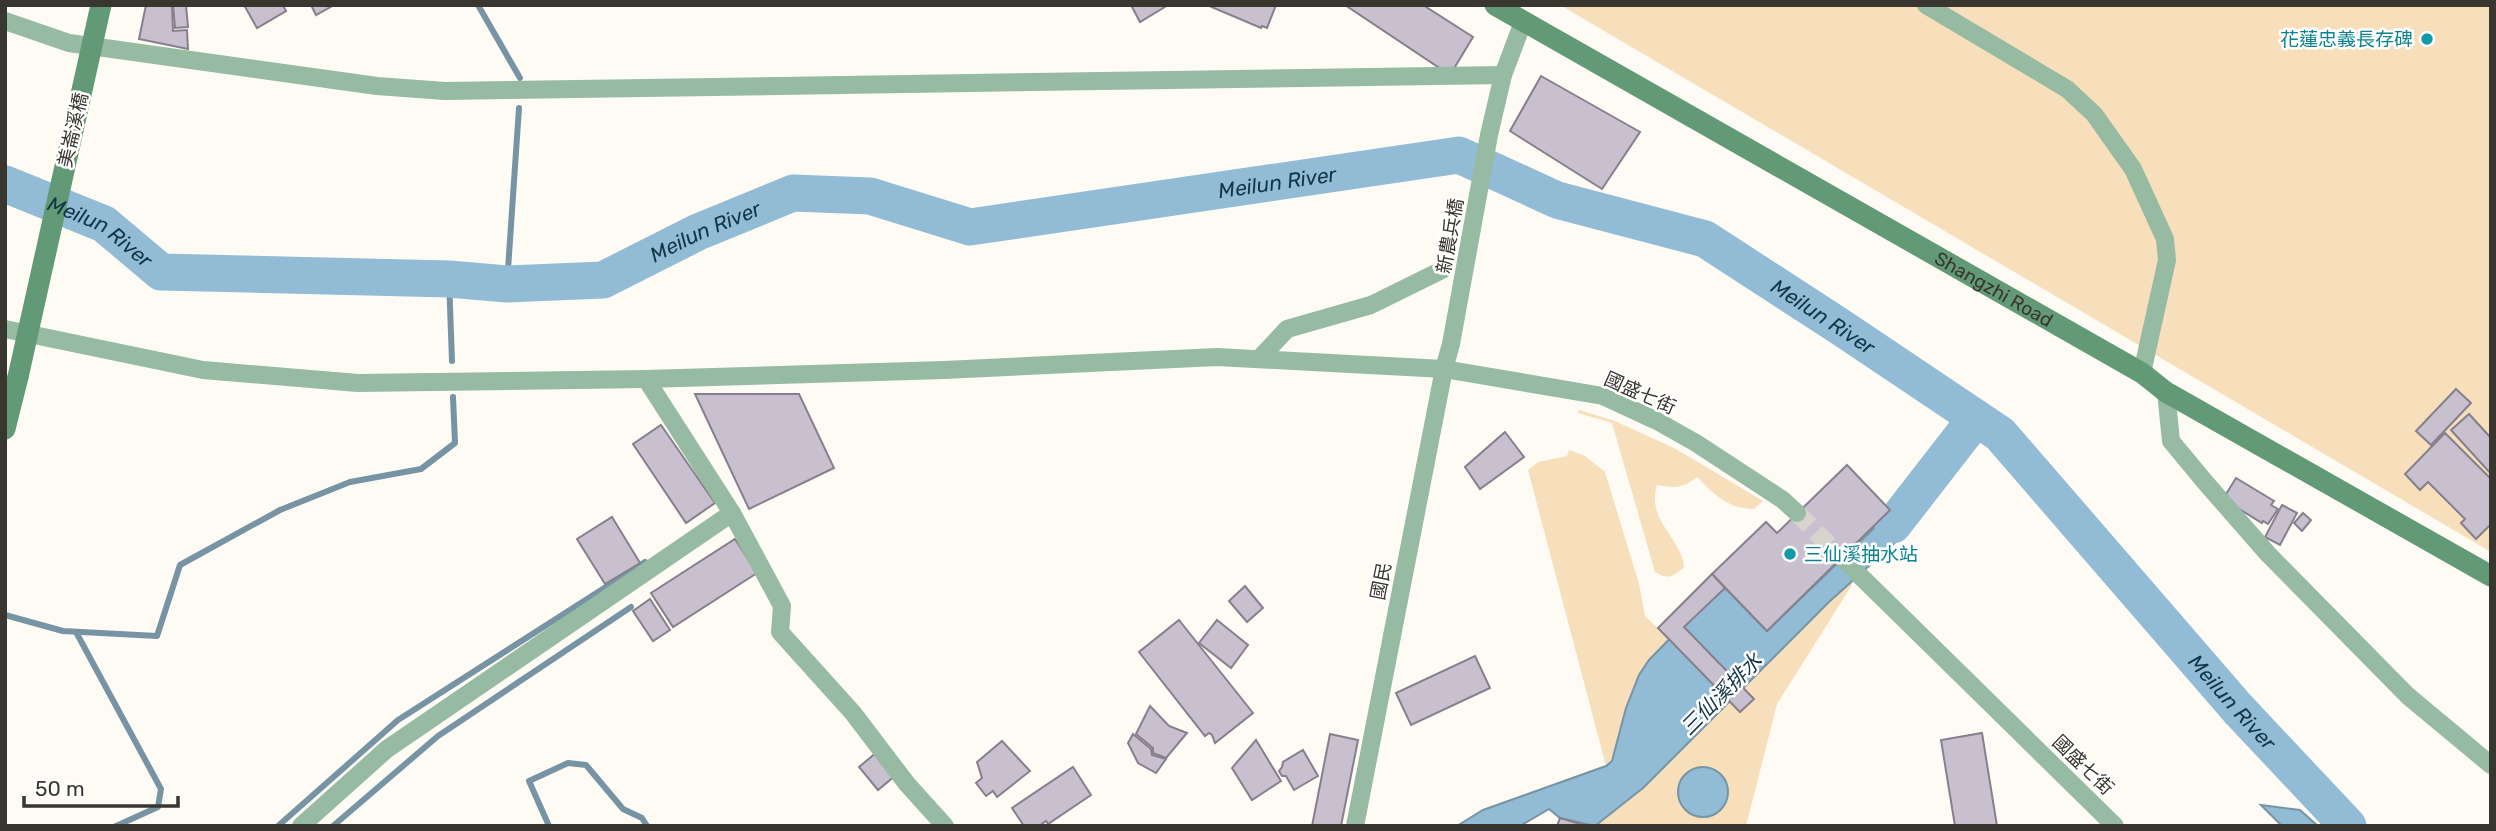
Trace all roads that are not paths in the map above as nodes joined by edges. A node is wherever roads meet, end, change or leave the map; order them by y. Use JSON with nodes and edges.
{"nodes":[{"id":1,"x":101,"y":5,"type":"edge"},
{"id":2,"x":1494,"y":5,"type":"edge"},
{"id":3,"x":1926,"y":5,"type":"edge"},
{"id":4,"x":5,"y":21,"type":"edge"},
{"id":5,"x":1523,"y":22,"type":"junction"},
{"id":6,"x":1503,"y":75,"type":"junction"},
{"id":7,"x":1444,"y":269,"type":"dead end"},
{"id":8,"x":5,"y":329,"type":"edge"},
{"id":9,"x":1451,"y":344,"type":"joint"},
{"id":10,"x":1259,"y":359,"type":"junction"},
{"id":11,"x":1444,"y":369,"type":"junction"},
{"id":12,"x":2142,"y":373,"type":"junction"},
{"id":13,"x":646,"y":379,"type":"junction"},
{"id":14,"x":2166,"y":392,"type":"junction"},
{"id":15,"x":5,"y":429,"type":"edge"},
{"id":16,"x":732,"y":513,"type":"junction"},
{"id":17,"x":1797,"y":513,"type":"tunnel mouth"},
{"id":18,"x":1842,"y":558,"type":"tunnel mouth"},
{"id":19,"x":2491,"y":576,"type":"edge"},
{"id":20,"x":2491,"y":765,"type":"edge"},
{"id":21,"x":301,"y":826,"type":"edge"},
{"id":22,"x":945,"y":826,"type":"edge"},
{"id":23,"x":1355,"y":826,"type":"edge"},
{"id":24,"x":2115,"y":826,"type":"edge"}],
"edges":[{"from":1,"to":15,"type":"street","name":"美崙溪橋","bridge":true},
{"from":2,"to":5,"type":"street","name":"Shangzhi Road"},
{"from":3,"to":12,"type":"street"},
{"from":4,"to":6,"type":"street"},
{"from":5,"to":6,"type":"street","name":"新農兵橋"},
{"from":5,"to":12,"type":"street","name":"Shangzhi Road"},
{"from":6,"to":9,"type":"street","name":"新農兵橋"},
{"from":7,"to":10,"type":"street"},
{"from":8,"to":13,"type":"street","name":"國盛七街"},
{"from":9,"to":11,"type":"street","name":"國民"},
{"from":10,"to":11,"type":"street","name":"國盛七街"},
{"from":10,"to":13,"type":"street","name":"國盛七街"},
{"from":11,"to":17,"type":"street","name":"國盛七街"},
{"from":11,"to":23,"type":"street","name":"國民"},
{"from":12,"to":14,"type":"street","name":"Shangzhi Road"},
{"from":13,"to":16,"type":"street"},
{"from":14,"to":19,"type":"street","name":"Shangzhi Road"},
{"from":14,"to":20,"type":"street"},
{"from":16,"to":21,"type":"street"},
{"from":16,"to":22,"type":"street"},
{"from":18,"to":24,"type":"street","name":"國盛七街"}]}
